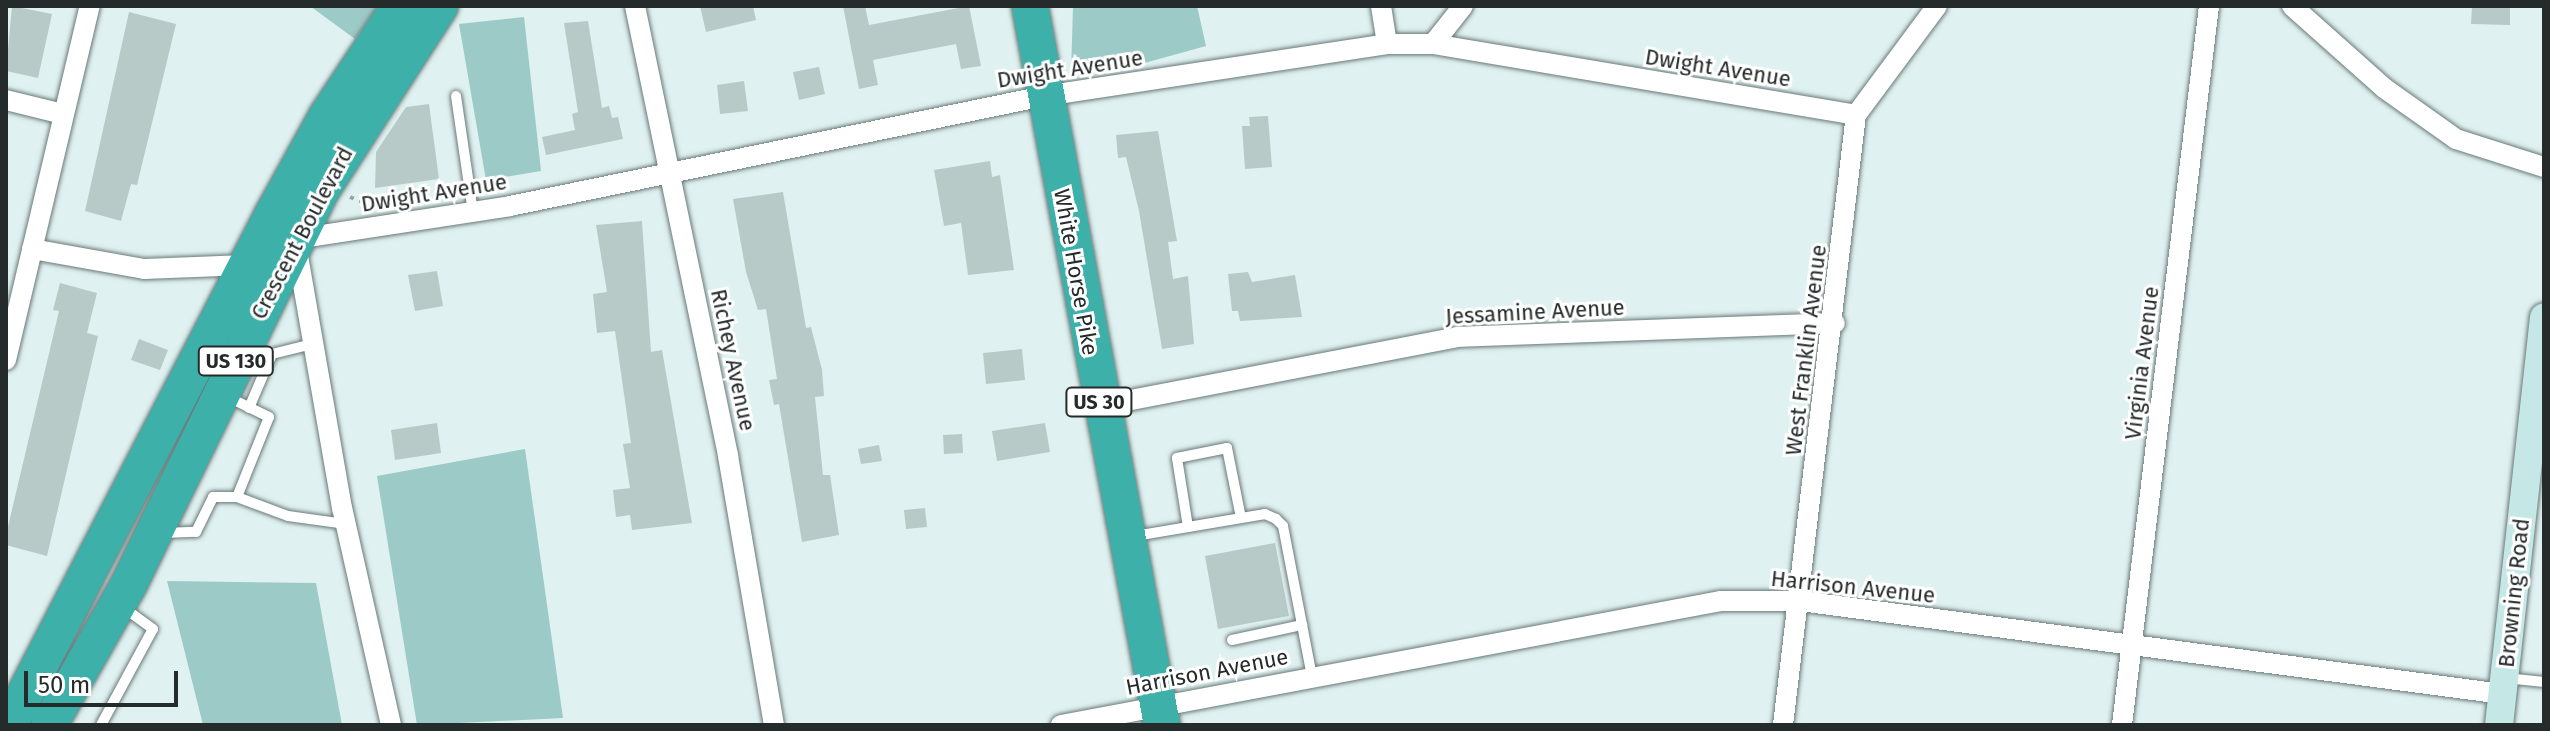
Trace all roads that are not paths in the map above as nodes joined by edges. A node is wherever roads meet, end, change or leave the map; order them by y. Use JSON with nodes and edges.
{"nodes":[{"id":1,"x":90,"y":6,"type":"edge"},
{"id":2,"x":400,"y":6,"type":"edge"},
{"id":3,"x":440,"y":6,"type":"edge"},
{"id":4,"x":635,"y":6,"type":"edge"},
{"id":5,"x":1030,"y":6,"type":"edge"},
{"id":6,"x":1381,"y":6,"type":"edge"},
{"id":7,"x":1463,"y":6,"type":"edge"},
{"id":8,"x":1937,"y":6,"type":"edge"},
{"id":9,"x":2209,"y":6,"type":"edge"},
{"id":10,"x":2292,"y":6,"type":"edge"},
{"id":11,"x":1387,"y":44,"type":"junction"},
{"id":12,"x":1433,"y":44,"type":"junction"},
{"id":13,"x":456,"y":96,"type":"dead end"},
{"id":14,"x":1044,"y":96,"type":"junction"},
{"id":15,"x":6,"y":100,"type":"edge"},
{"id":16,"x":63,"y":114,"type":"junction"},
{"id":17,"x":1856,"y":115,"type":"junction"},
{"id":18,"x":2544,"y":167,"type":"edge"},
{"id":19,"x":669,"y":170,"type":"junction"},
{"id":20,"x":473,"y":212,"type":"junction"},
{"id":21,"x":295,"y":239,"type":"junction"},
{"id":22,"x":32,"y":249,"type":"junction"},
{"id":23,"x":246,"y":265,"type":"junction"},
{"id":24,"x":2544,"y":317,"type":"edge"},
{"id":25,"x":1835,"y":323,"type":"junction"},
{"id":26,"x":312,"y":344,"type":"junction"},
{"id":27,"x":6,"y":360,"type":"edge"},
{"id":28,"x":235,"y":401,"type":"junction"},
{"id":29,"x":1100,"y":406,"type":"junction"},
{"id":30,"x":237,"y":497,"type":"junction"},
{"id":31,"x":1241,"y":518,"type":"junction"},
{"id":32,"x":346,"y":524,"type":"junction"},
{"id":33,"x":1188,"y":527,"type":"junction"},
{"id":34,"x":153,"y":534,"type":"junction"},
{"id":35,"x":1125,"y":537,"type":"junction"},
{"id":36,"x":1800,"y":601,"type":"junction"},
{"id":37,"x":118,"y":603,"type":"junction"},
{"id":38,"x":1302,"y":625,"type":"junction"},
{"id":39,"x":1232,"y":640,"type":"dead end"},
{"id":40,"x":2132,"y":646,"type":"junction"},
{"id":41,"x":1312,"y":677,"type":"junction"},
{"id":42,"x":2544,"y":682,"type":"edge"},
{"id":43,"x":2504,"y":686,"type":"junction"},
{"id":44,"x":1160,"y":716,"type":"edge"},
{"id":45,"x":9,"y":725,"type":"edge"},
{"id":46,"x":49,"y":725,"type":"edge"},
{"id":47,"x":101,"y":725,"type":"edge"},
{"id":48,"x":391,"y":725,"type":"edge"},
{"id":49,"x":774,"y":725,"type":"edge"},
{"id":50,"x":1061,"y":725,"type":"edge"},
{"id":51,"x":1783,"y":725,"type":"edge"},
{"id":52,"x":2122,"y":725,"type":"edge"},
{"id":53,"x":2499,"y":725,"type":"edge"}],
"edges":[{"from":1,"to":16,"type":"street"},
{"from":2,"to":23,"type":"highway","name":"Crescent Boulevard","number":"US 130"},
{"from":3,"to":21,"type":"highway","name":"Crescent Boulevard","number":"US 130"},
{"from":4,"to":19,"type":"street","name":"Richey Avenue"},
{"from":5,"to":14,"type":"highway","name":"White Horse Pike","number":"US 30"},
{"from":6,"to":11,"type":"street"},
{"from":7,"to":12,"type":"street"},
{"from":8,"to":17,"type":"street"},
{"from":9,"to":40,"type":"street","name":"Virginia Avenue"},
{"from":10,"to":18,"type":"street"},
{"from":11,"to":12,"type":"street","name":"Dwight Avenue"},
{"from":11,"to":14,"type":"street","name":"Dwight Avenue"},
{"from":12,"to":17,"type":"street","name":"Dwight Avenue"},
{"from":13,"to":20,"type":"lane"},
{"from":14,"to":19,"type":"street","name":"Dwight Avenue"},
{"from":14,"to":29,"type":"highway","name":"White Horse Pike","number":"US 30"},
{"from":15,"to":16,"type":"street"},
{"from":16,"to":22,"type":"street"},
{"from":17,"to":25,"type":"street","name":"West Franklin Avenue"},
{"from":19,"to":20,"type":"street","name":"Dwight Avenue"},
{"from":19,"to":49,"type":"street","name":"Richey Avenue"},
{"from":20,"to":21,"type":"street","name":"Dwight Avenue"},
{"from":21,"to":26,"type":"street"},
{"from":21,"to":28,"type":"highway","name":"Crescent Boulevard","number":"US 130"},
{"from":22,"to":23,"type":"street"},
{"from":22,"to":27,"type":"street"},
{"from":23,"to":45,"type":"highway","name":"Crescent Boulevard","number":"US 130"},
{"from":24,"to":43,"type":"street","name":"Browning Road"},
{"from":25,"to":29,"type":"street","name":"Jessamine Avenue"},
{"from":25,"to":36,"type":"street","name":"West Franklin Avenue"},
{"from":26,"to":28,"type":"lane"},
{"from":26,"to":32,"type":"street"},
{"from":28,"to":30,"type":"lane"},
{"from":28,"to":34,"type":"highway","name":"Crescent Boulevard","number":"US 130"},
{"from":29,"to":35,"type":"highway","name":"White Horse Pike","number":"US 30"},
{"from":30,"to":32,"type":"lane"},
{"from":30,"to":34,"type":"lane"},
{"from":31,"to":33,"type":"lane"},
{"from":31,"to":33,"type":"lane"},
{"from":31,"to":38,"type":"lane"},
{"from":32,"to":48,"type":"street"},
{"from":33,"to":35,"type":"lane"},
{"from":34,"to":37,"type":"highway","name":"Crescent Boulevard","number":"US 130"},
{"from":35,"to":44,"type":"highway","name":"White Horse Pike","number":"US 30"},
{"from":36,"to":40,"type":"street","name":"Harrison Avenue"},
{"from":36,"to":41,"type":"street","name":"Harrison Avenue"},
{"from":36,"to":51,"type":"street","name":"West Franklin Avenue"},
{"from":37,"to":46,"type":"highway","name":"Crescent Boulevard","number":"US 130"},
{"from":37,"to":47,"type":"lane"},
{"from":38,"to":39,"type":"lane"},
{"from":38,"to":41,"type":"lane"},
{"from":40,"to":43,"type":"street","name":"Harrison Avenue"},
{"from":40,"to":52,"type":"street","name":"Virginia Avenue"},
{"from":41,"to":44,"type":"street","name":"Harrison Avenue"},
{"from":42,"to":43,"type":"lane"},
{"from":43,"to":53,"type":"street","name":"Browning Road"},
{"from":44,"to":50,"type":"street","name":"Harrison Avenue"}]}
